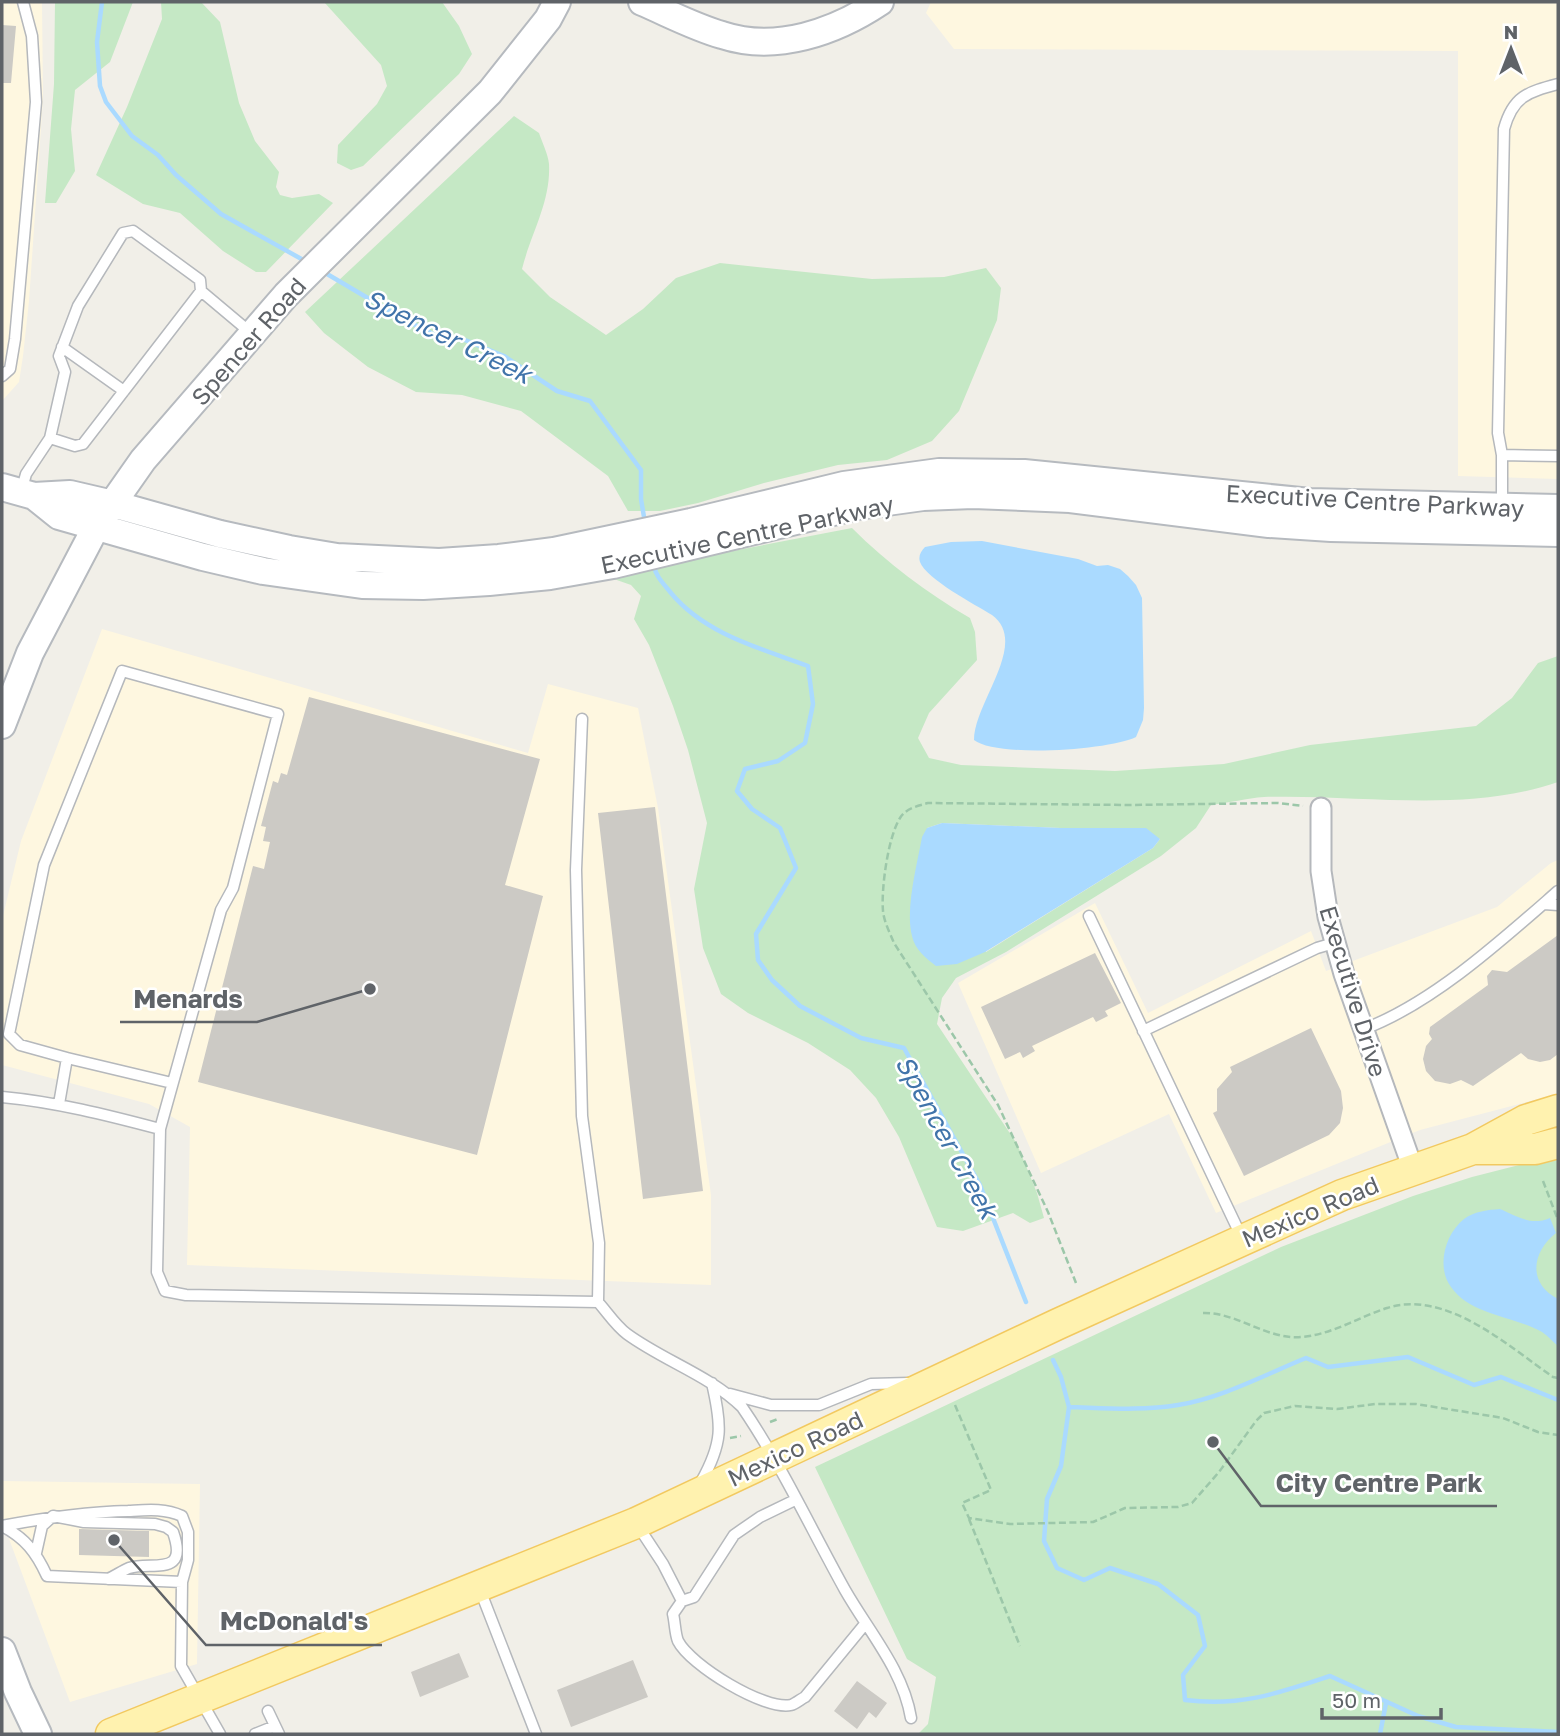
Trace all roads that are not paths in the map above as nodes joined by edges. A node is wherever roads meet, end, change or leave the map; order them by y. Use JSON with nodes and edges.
{"nodes":[{"id":1,"x":23,"y":2,"type":"edge"},
{"id":2,"x":557,"y":2,"type":"edge"},
{"id":3,"x":644,"y":2,"type":"edge"},
{"id":4,"x":880,"y":2,"type":"edge"},
{"id":5,"x":1558,"y":84,"type":"edge"},
{"id":6,"x":201,"y":291,"type":"junction"},
{"id":7,"x":252,"y":334,"type":"junction"},
{"id":8,"x":62,"y":347,"type":"junction"},
{"id":9,"x":2,"y":376,"type":"edge"},
{"id":10,"x":124,"y":391,"type":"junction"},
{"id":11,"x":50,"y":438,"type":"junction"},
{"id":12,"x":1502,"y":455,"type":"junction"},
{"id":13,"x":1558,"y":456,"type":"edge"},
{"id":14,"x":19,"y":492,"type":"edge"},
{"id":15,"x":113,"y":504,"type":"junction"},
{"id":16,"x":1558,"y":509,"type":"edge"},
{"id":17,"x":1501,"y":519,"type":"junction"},
{"id":18,"x":96,"y":527,"type":"junction"},
{"id":19,"x":1558,"y":533,"type":"edge"},
{"id":20,"x":610,"y":552,"type":"junction"},
{"id":21,"x":582,"y":719,"type":"dead end"},
{"id":22,"x":2,"y":725,"type":"edge"},
{"id":23,"x":1321,"y":808,"type":"road end"},
{"id":24,"x":1558,"y":891,"type":"edge"},
{"id":25,"x":1544,"y":904,"type":"junction"},
{"id":26,"x":1558,"y":905,"type":"edge"},
{"id":27,"x":1089,"y":916,"type":"dead end"},
{"id":28,"x":1334,"y":943,"type":"junction"},
{"id":29,"x":1364,"y":1029,"type":"junction"},
{"id":30,"x":1143,"y":1031,"type":"junction"},
{"id":31,"x":67,"y":1058,"type":"junction"},
{"id":32,"x":172,"y":1083,"type":"junction"},
{"id":33,"x":3,"y":1097,"type":"edge"},
{"id":34,"x":59,"y":1104,"type":"junction"},
{"id":35,"x":1558,"y":1110,"type":"edge"},
{"id":36,"x":160,"y":1129,"type":"junction"},
{"id":37,"x":1558,"y":1143,"type":"edge"},
{"id":38,"x":1473,"y":1149,"type":"junction"},
{"id":39,"x":1413,"y":1169,"type":"junction"},
{"id":40,"x":1242,"y":1240,"type":"junction"},
{"id":41,"x":598,"y":1302,"type":"junction"},
{"id":42,"x":934,"y":1382,"type":"junction"},
{"id":43,"x":712,"y":1383,"type":"junction"},
{"id":44,"x":729,"y":1394,"type":"junction"},
{"id":45,"x":773,"y":1458,"type":"junction"},
{"id":46,"x":694,"y":1495,"type":"junction"},
{"id":47,"x":795,"y":1500,"type":"junction"},
{"id":48,"x":53,"y":1516,"type":"junction"},
{"id":49,"x":636,"y":1523,"type":"junction"},
{"id":50,"x":2,"y":1526,"type":"edge"},
{"id":51,"x":36,"y":1553,"type":"junction"},
{"id":52,"x":175,"y":1559,"type":"junction"},
{"id":53,"x":183,"y":1577,"type":"junction"},
{"id":54,"x":108,"y":1579,"type":"junction"},
{"id":55,"x":478,"y":1586,"type":"junction"},
{"id":56,"x":682,"y":1601,"type":"junction"},
{"id":57,"x":865,"y":1624,"type":"junction"},
{"id":58,"x":2,"y":1651,"type":"edge"},
{"id":59,"x":201,"y":1699,"type":"junction"},
{"id":60,"x":268,"y":1711,"type":"dead end"},
{"id":61,"x":911,"y":1718,"type":"dead end"},
{"id":62,"x":277,"y":1730,"type":"edge"},
{"id":63,"x":38,"y":1734,"type":"edge"},
{"id":64,"x":111,"y":1734,"type":"edge"},
{"id":65,"x":220,"y":1734,"type":"edge"},
{"id":66,"x":255,"y":1734,"type":"edge"},
{"id":67,"x":536,"y":1734,"type":"edge"}],
"edges":[{"from":1,"to":9,"type":"lane"},
{"from":2,"to":7,"type":"street","name":"Spencer Road"},
{"from":3,"to":4,"type":"street"},
{"from":5,"to":12,"type":"lane"},
{"from":6,"to":7,"type":"lane"},
{"from":6,"to":8,"type":"lane"},
{"from":6,"to":10,"type":"lane"},
{"from":7,"to":15,"type":"street","name":"Spencer Road"},
{"from":8,"to":10,"type":"lane"},
{"from":8,"to":11,"type":"lane"},
{"from":10,"to":11,"type":"lane"},
{"from":11,"to":14,"type":"lane"},
{"from":12,"to":13,"type":"lane"},
{"from":12,"to":17,"type":"lane"},
{"from":14,"to":15,"type":"street","name":"Executive Centre Parkway"},
{"from":14,"to":18,"type":"street","name":"Executive Centre Parkway"},
{"from":15,"to":18,"type":"street","name":"Spencer Road"},
{"from":15,"to":20,"type":"street","name":"Executive Centre Parkway"},
{"from":16,"to":17,"type":"street","name":"Executive Centre Parkway"},
{"from":17,"to":19,"type":"street","name":"Executive Centre Parkway"},
{"from":17,"to":20,"type":"street","name":"Executive Centre Parkway"},
{"from":18,"to":20,"type":"street","name":"Executive Centre Parkway"},
{"from":18,"to":22,"type":"street","name":"Spencer Road"},
{"from":21,"to":41,"type":"lane"},
{"from":23,"to":28,"type":"street","name":"Executive Drive"},
{"from":24,"to":25,"type":"lane"},
{"from":25,"to":26,"type":"lane"},
{"from":25,"to":29,"type":"lane"},
{"from":27,"to":30,"type":"lane"},
{"from":28,"to":29,"type":"street","name":"Executive Drive"},
{"from":28,"to":30,"type":"lane"},
{"from":29,"to":39,"type":"street","name":"Executive Drive"},
{"from":30,"to":40,"type":"lane"},
{"from":31,"to":32,"type":"lane"},
{"from":31,"to":32,"type":"lane"},
{"from":31,"to":34,"type":"lane"},
{"from":32,"to":36,"type":"lane"},
{"from":33,"to":34,"type":"lane"},
{"from":34,"to":36,"type":"lane"},
{"from":35,"to":38,"type":"main road","name":"Mexico Road"},
{"from":36,"to":41,"type":"lane"},
{"from":37,"to":38,"type":"main road","name":"Mexico Road"},
{"from":38,"to":39,"type":"main road","name":"Mexico Road"},
{"from":39,"to":40,"type":"main road","name":"Mexico Road"},
{"from":40,"to":42,"type":"main road","name":"Mexico Road"},
{"from":41,"to":43,"type":"lane"},
{"from":42,"to":44,"type":"lane"},
{"from":42,"to":45,"type":"main road","name":"Mexico Road"},
{"from":43,"to":44,"type":"lane"},
{"from":43,"to":46,"type":"lane"},
{"from":44,"to":45,"type":"lane"},
{"from":45,"to":46,"type":"main road","name":"Mexico Road"},
{"from":45,"to":47,"type":"lane"},
{"from":46,"to":49,"type":"main road","name":"Mexico Road"},
{"from":47,"to":56,"type":"lane"},
{"from":47,"to":57,"type":"lane"},
{"from":48,"to":50,"type":"lane"},
{"from":48,"to":51,"type":"lane"},
{"from":48,"to":52,"type":"lane"},
{"from":48,"to":53,"type":"lane"},
{"from":49,"to":55,"type":"main road","name":"Mexico Road"},
{"from":49,"to":56,"type":"lane"},
{"from":50,"to":51,"type":"lane"},
{"from":51,"to":54,"type":"lane"},
{"from":52,"to":53,"type":"lane"},
{"from":52,"to":54,"type":"lane"},
{"from":53,"to":54,"type":"lane"},
{"from":53,"to":59,"type":"lane"},
{"from":55,"to":59,"type":"main road","name":"Mexico Road"},
{"from":55,"to":67,"type":"lane"},
{"from":56,"to":57,"type":"lane"},
{"from":57,"to":61,"type":"lane"},
{"from":58,"to":63,"type":"street"},
{"from":59,"to":64,"type":"main road","name":"Mexico Road"},
{"from":59,"to":65,"type":"lane"},
{"from":60,"to":62,"type":"lane"},
{"from":62,"to":66,"type":"lane"}]}
